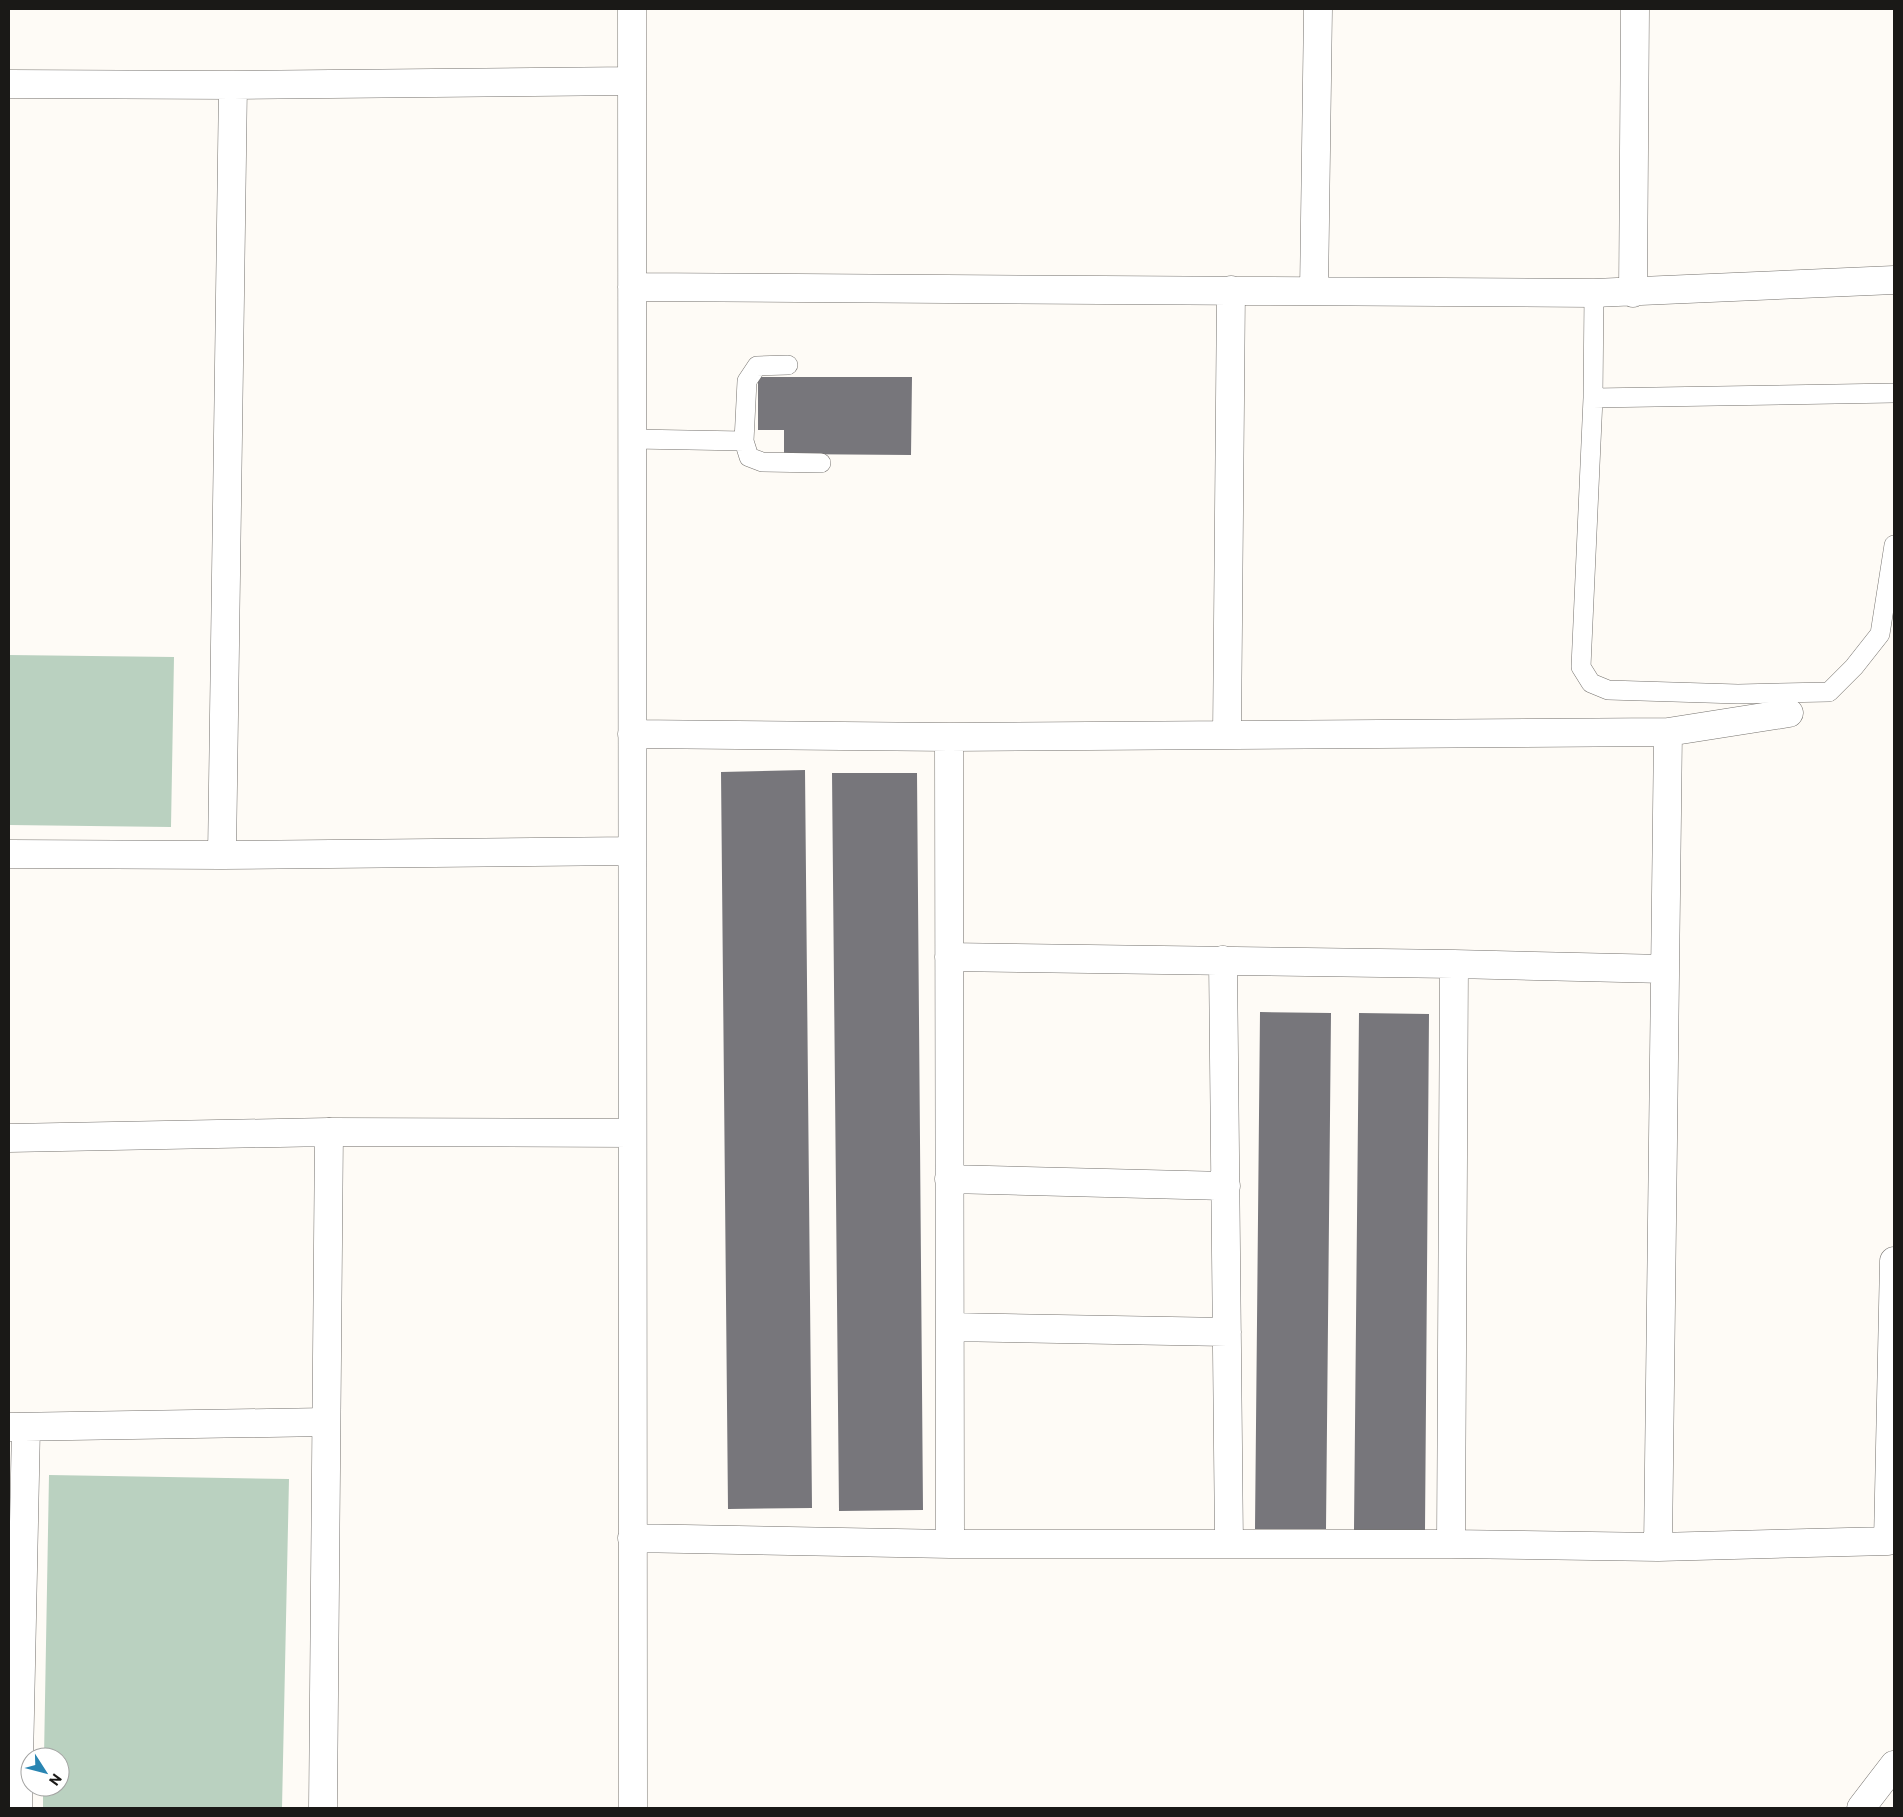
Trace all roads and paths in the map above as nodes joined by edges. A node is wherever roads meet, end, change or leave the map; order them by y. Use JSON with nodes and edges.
{"nodes":[{"id":1,"x":632,"y":9,"type":"edge"},
{"id":2,"x":1318,"y":9,"type":"edge"},
{"id":3,"x":1635,"y":9,"type":"edge"},
{"id":4,"x":632,"y":82,"type":"junction"},
{"id":5,"x":9,"y":84,"type":"edge"},
{"id":6,"x":234,"y":85,"type":"junction"},
{"id":7,"x":1894,"y":280,"type":"edge"},
{"id":8,"x":632,"y":287,"type":"junction"},
{"id":9,"x":1231,"y":290,"type":"junction"},
{"id":10,"x":1314,"y":291,"type":"junction"},
{"id":11,"x":1633,"y":293,"type":"junction"},
{"id":12,"x":1594,"y":294,"type":"junction"},
{"id":13,"x":788,"y":365,"type":"dead end"},
{"id":14,"x":1894,"y":393,"type":"edge"},
{"id":15,"x":1592,"y":398,"type":"junction"},
{"id":16,"x":632,"y":439,"type":"junction"},
{"id":17,"x":744,"y":442,"type":"junction"},
{"id":18,"x":821,"y":463,"type":"dead end"},
{"id":19,"x":1894,"y":545,"type":"edge"},
{"id":20,"x":1789,"y":713,"type":"dead end"},
{"id":21,"x":1668,"y":732,"type":"junction"},
{"id":22,"x":632,"y":734,"type":"junction"},
{"id":23,"x":1226,"y":735,"type":"junction"},
{"id":24,"x":949,"y":737,"type":"junction"},
{"id":25,"x":632,"y":851,"type":"junction"},
{"id":26,"x":9,"y":854,"type":"edge"},
{"id":27,"x":222,"y":855,"type":"junction"},
{"id":28,"x":949,"y":957,"type":"junction"},
{"id":29,"x":1224,"y":960,"type":"junction"},
{"id":30,"x":1454,"y":964,"type":"junction"},
{"id":31,"x":1665,"y":969,"type":"junction"},
{"id":32,"x":328,"y":1132,"type":"junction"},
{"id":33,"x":632,"y":1133,"type":"junction"},
{"id":34,"x":9,"y":1138,"type":"edge"},
{"id":35,"x":949,"y":1179,"type":"junction"},
{"id":36,"x":1226,"y":1186,"type":"junction"},
{"id":37,"x":1894,"y":1260,"type":"edge"},
{"id":38,"x":950,"y":1327,"type":"junction"},
{"id":39,"x":1227,"y":1332,"type":"junction"},
{"id":40,"x":326,"y":1422,"type":"junction"},
{"id":41,"x":17,"y":1427,"type":"edge"},
{"id":42,"x":1891,"y":1537,"type":"edge"},
{"id":43,"x":632,"y":1538,"type":"junction"},
{"id":44,"x":950,"y":1544,"type":"junction"},
{"id":45,"x":1229,"y":1544,"type":"junction"},
{"id":46,"x":1451,"y":1544,"type":"junction"},
{"id":47,"x":1658,"y":1547,"type":"junction"},
{"id":48,"x":1894,"y":1765,"type":"edge"},
{"id":49,"x":18,"y":1808,"type":"edge"},
{"id":50,"x":323,"y":1808,"type":"edge"},
{"id":51,"x":632,"y":1808,"type":"edge"},
{"id":52,"x":1861,"y":1808,"type":"edge"}],
"edges":[{"from":1,"to":4,"type":"street"},
{"from":2,"to":10,"type":"street"},
{"from":3,"to":11,"type":"street"},
{"from":4,"to":6,"type":"street"},
{"from":4,"to":8,"type":"street"},
{"from":5,"to":6,"type":"street"},
{"from":6,"to":27,"type":"street"},
{"from":7,"to":11,"type":"street"},
{"from":8,"to":9,"type":"street"},
{"from":8,"to":16,"type":"street"},
{"from":9,"to":10,"type":"street"},
{"from":9,"to":23,"type":"street"},
{"from":10,"to":12,"type":"street"},
{"from":11,"to":12,"type":"street"},
{"from":12,"to":15,"type":"lane"},
{"from":13,"to":17,"type":"lane"},
{"from":14,"to":15,"type":"lane"},
{"from":15,"to":19,"type":"lane"},
{"from":16,"to":17,"type":"lane"},
{"from":16,"to":22,"type":"street"},
{"from":17,"to":18,"type":"lane"},
{"from":20,"to":21,"type":"street"},
{"from":21,"to":23,"type":"street"},
{"from":21,"to":31,"type":"street"},
{"from":22,"to":24,"type":"street"},
{"from":22,"to":25,"type":"street"},
{"from":23,"to":24,"type":"street"},
{"from":24,"to":28,"type":"street"},
{"from":25,"to":27,"type":"street"},
{"from":25,"to":33,"type":"street"},
{"from":26,"to":27,"type":"street"},
{"from":28,"to":29,"type":"street"},
{"from":28,"to":35,"type":"street"},
{"from":29,"to":30,"type":"street"},
{"from":29,"to":36,"type":"street"},
{"from":30,"to":31,"type":"street"},
{"from":30,"to":46,"type":"street"},
{"from":31,"to":47,"type":"street"},
{"from":32,"to":33,"type":"street"},
{"from":32,"to":34,"type":"street"},
{"from":32,"to":40,"type":"street"},
{"from":33,"to":43,"type":"street"},
{"from":35,"to":36,"type":"street"},
{"from":35,"to":38,"type":"street"},
{"from":36,"to":39,"type":"street"},
{"from":37,"to":42,"type":"street"},
{"from":38,"to":39,"type":"street"},
{"from":38,"to":44,"type":"street"},
{"from":39,"to":45,"type":"street"},
{"from":40,"to":41,"type":"street"},
{"from":40,"to":50,"type":"street"},
{"from":41,"to":49,"type":"street"},
{"from":42,"to":47,"type":"street"},
{"from":43,"to":44,"type":"street"},
{"from":43,"to":51,"type":"street"},
{"from":44,"to":45,"type":"street"},
{"from":45,"to":46,"type":"street"},
{"from":46,"to":47,"type":"street"},
{"from":48,"to":52,"type":"street"}]}
